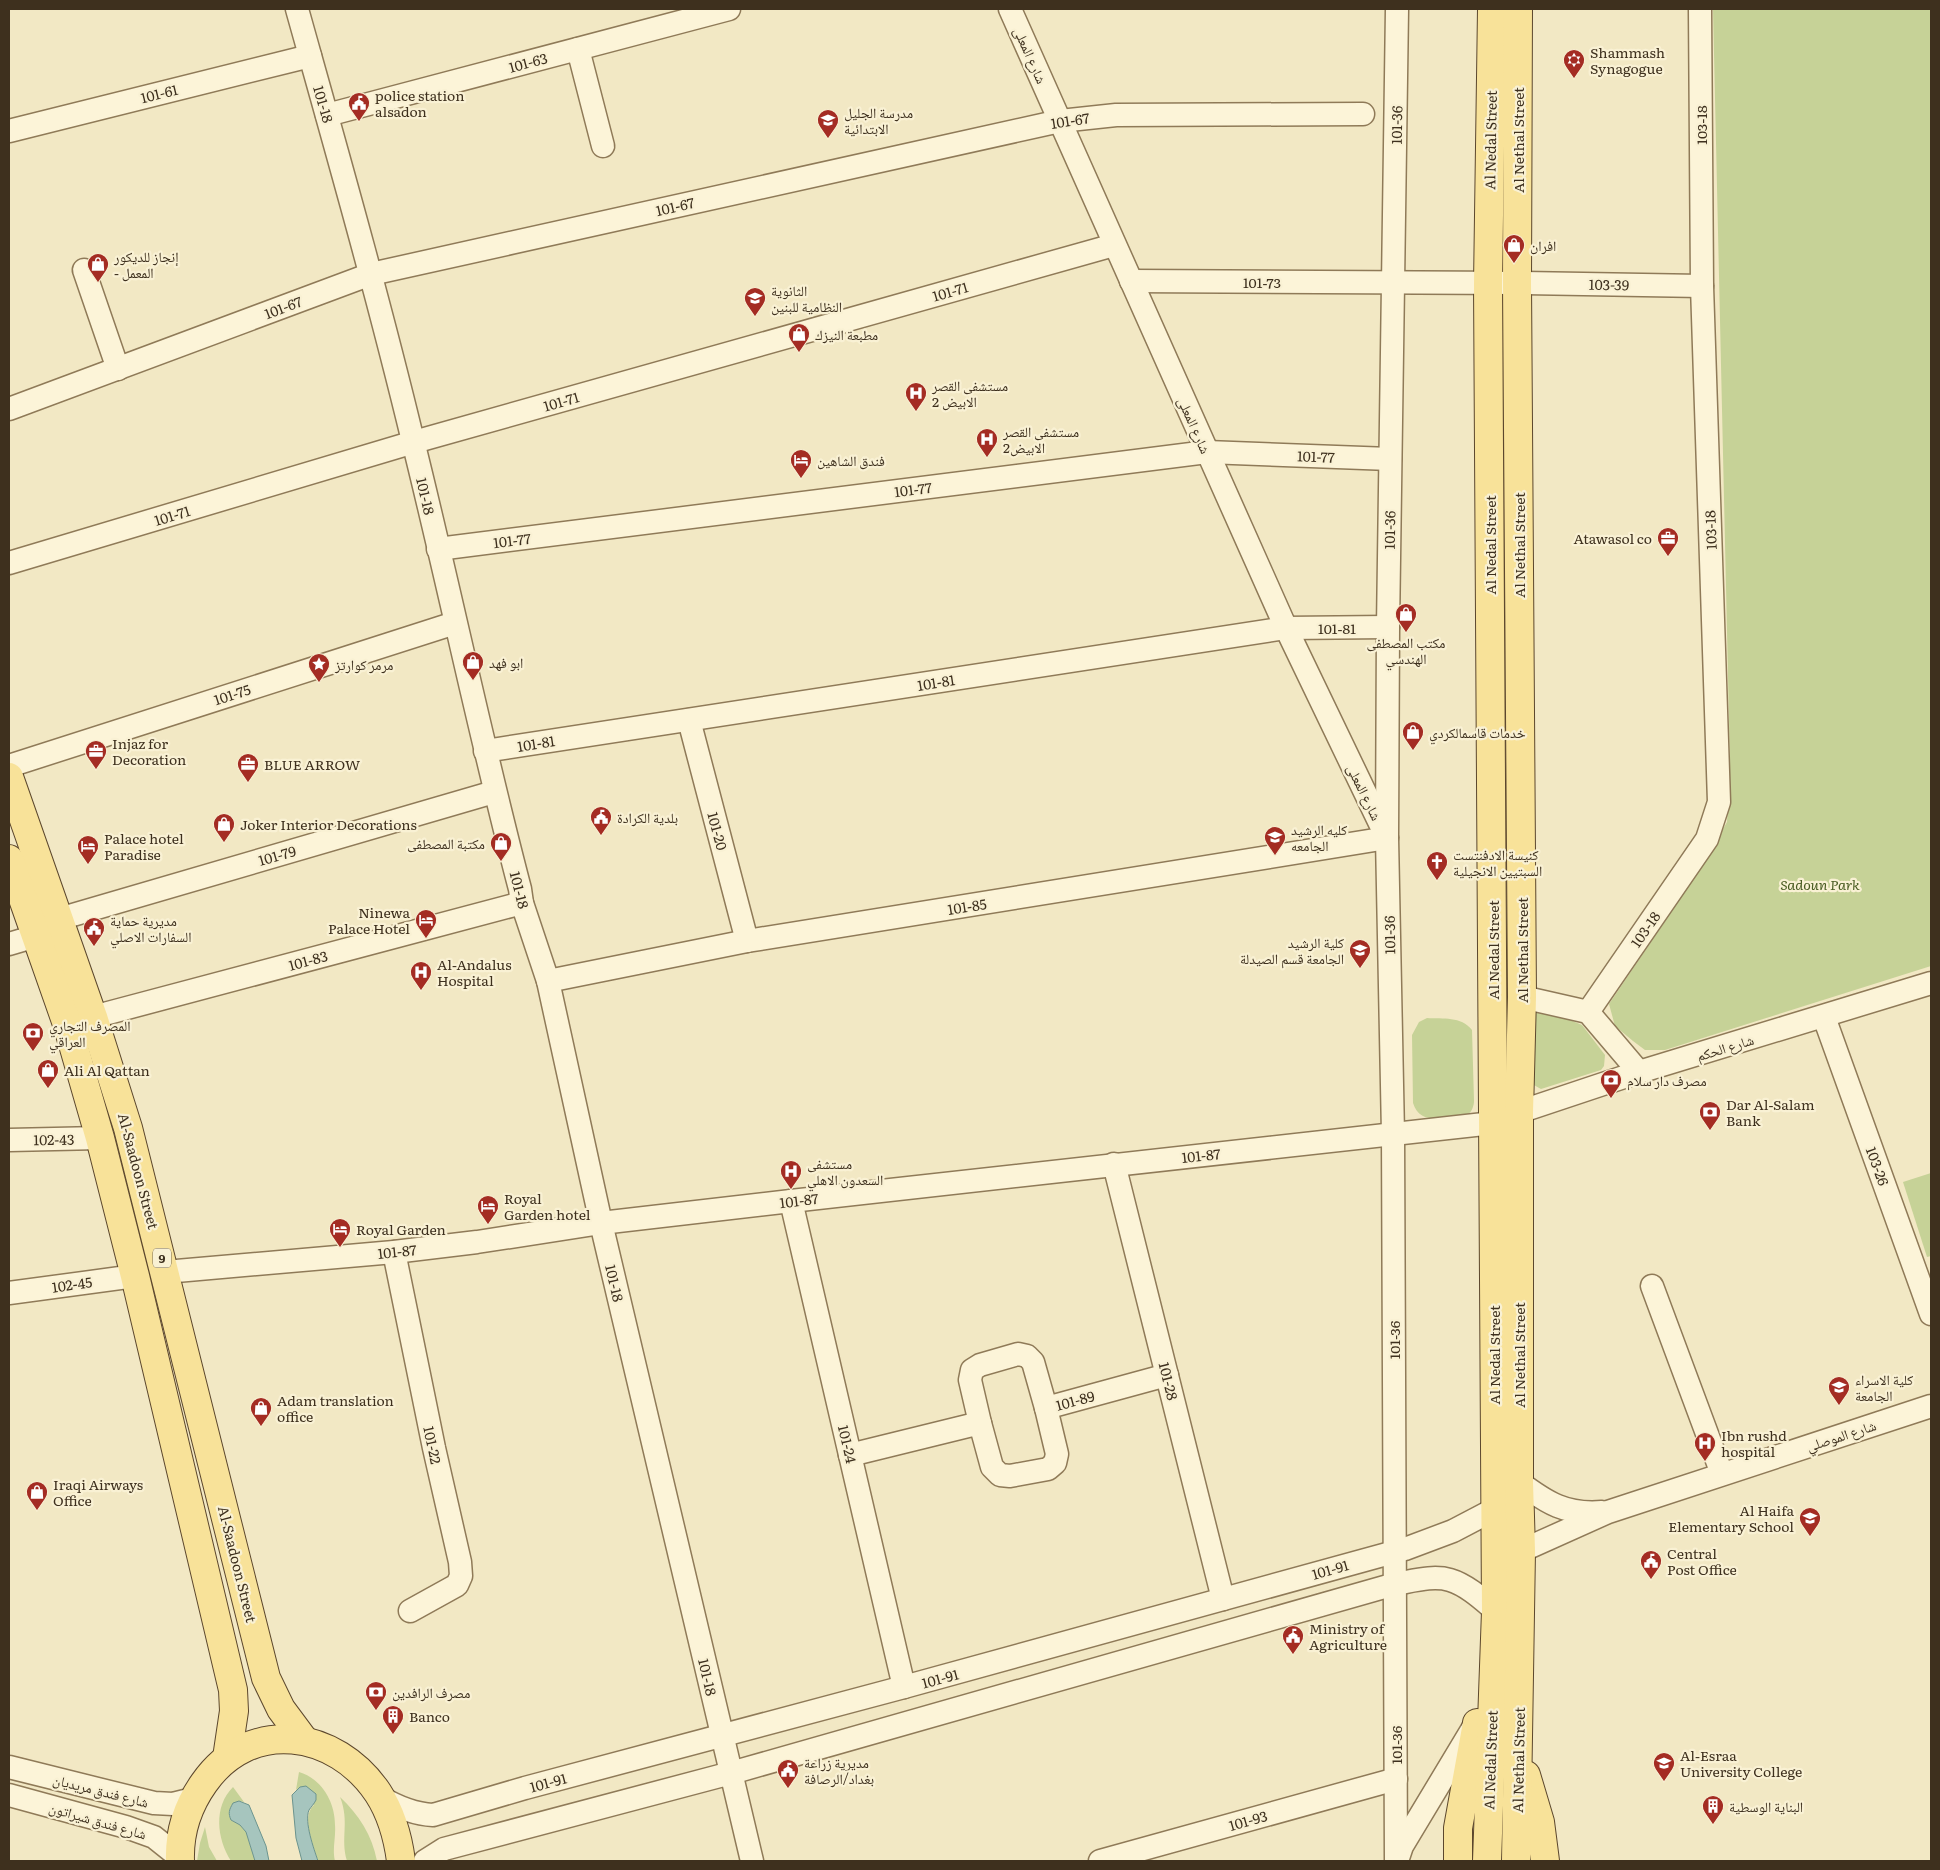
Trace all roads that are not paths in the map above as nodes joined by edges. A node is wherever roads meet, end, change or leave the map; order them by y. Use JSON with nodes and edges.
{"nodes":[{"id":1,"x":297,"y":9,"type":"edge"},
{"id":2,"x":728,"y":9,"type":"edge"},
{"id":3,"x":1010,"y":9,"type":"edge"},
{"id":4,"x":1397,"y":9,"type":"edge"},
{"id":5,"x":1492,"y":9,"type":"edge"},
{"id":6,"x":1518,"y":9,"type":"edge"},
{"id":7,"x":1700,"y":9,"type":"edge"},
{"id":8,"x":578,"y":49,"type":"junction"},
{"id":9,"x":310,"y":56,"type":"junction"},
{"id":10,"x":1363,"y":114,"type":"dead end"},
{"id":11,"x":327,"y":116,"type":"junction"},
{"id":12,"x":1060,"y":121,"type":"junction"},
{"id":13,"x":9,"y":130,"type":"edge"},
{"id":14,"x":603,"y":146,"type":"dead end"},
{"id":15,"x":1114,"y":245,"type":"junction"},
{"id":16,"x":84,"y":270,"type":"dead end"},
{"id":17,"x":371,"y":274,"type":"junction"},
{"id":18,"x":1131,"y":282,"type":"junction"},
{"id":19,"x":1393,"y":283,"type":"junction"},
{"id":20,"x":1517,"y":283,"type":"junction"},
{"id":21,"x":1488,"y":284,"type":"junction"},
{"id":22,"x":1702,"y":286,"type":"junction"},
{"id":23,"x":118,"y":368,"type":"junction"},
{"id":24,"x":9,"y":409,"type":"edge"},
{"id":25,"x":414,"y":442,"type":"junction"},
{"id":26,"x":1207,"y":452,"type":"junction"},
{"id":27,"x":1390,"y":459,"type":"junction"},
{"id":28,"x":438,"y":549,"type":"junction"},
{"id":29,"x":9,"y":563,"type":"edge"},
{"id":30,"x":454,"y":623,"type":"junction"},
{"id":31,"x":1388,"y":627,"type":"junction"},
{"id":32,"x":1286,"y":628,"type":"junction"},
{"id":33,"x":689,"y":720,"type":"junction"},
{"id":34,"x":485,"y":751,"type":"junction"},
{"id":35,"x":9,"y":766,"type":"edge"},
{"id":36,"x":9,"y":777,"type":"edge"},
{"id":37,"x":494,"y":792,"type":"junction"},
{"id":38,"x":1387,"y":838,"type":"junction"},
{"id":39,"x":10,"y":867,"type":"edge"},
{"id":40,"x":522,"y":902,"type":"junction"},
{"id":41,"x":59,"y":919,"type":"junction"},
{"id":42,"x":36,"y":936,"type":"junction"},
{"id":43,"x":747,"y":942,"type":"junction"},
{"id":44,"x":9,"y":944,"type":"edge"},
{"id":45,"x":548,"y":981,"type":"junction"},
{"id":46,"x":1931,"y":983,"type":"edge"},
{"id":47,"x":1522,"y":997,"type":"junction"},
{"id":48,"x":1588,"y":1012,"type":"junction"},
{"id":49,"x":93,"y":1017,"type":"junction"},
{"id":50,"x":1824,"y":1017,"type":"junction"},
{"id":51,"x":1639,"y":1072,"type":"junction"},
{"id":52,"x":1519,"y":1112,"type":"junction"},
{"id":53,"x":1493,"y":1123,"type":"junction"},
{"id":54,"x":1393,"y":1134,"type":"junction"},
{"id":55,"x":100,"y":1138,"type":"junction"},
{"id":56,"x":9,"y":1140,"type":"edge"},
{"id":57,"x":1114,"y":1164,"type":"junction"},
{"id":58,"x":792,"y":1201,"type":"junction"},
{"id":59,"x":601,"y":1223,"type":"junction"},
{"id":60,"x":394,"y":1252,"type":"junction"},
{"id":61,"x":165,"y":1272,"type":"junction"},
{"id":62,"x":135,"y":1276,"type":"junction"},
{"id":63,"x":1652,"y":1286,"type":"dead end"},
{"id":64,"x":9,"y":1293,"type":"edge"},
{"id":65,"x":1931,"y":1314,"type":"edge"},
{"id":66,"x":1167,"y":1375,"type":"junction"},
{"id":67,"x":1931,"y":1406,"type":"edge"},
{"id":68,"x":1046,"y":1408,"type":"junction"},
{"id":69,"x":980,"y":1423,"type":"junction"},
{"id":70,"x":850,"y":1455,"type":"junction"},
{"id":71,"x":1722,"y":1474,"type":"junction"},
{"id":72,"x":1519,"y":1482,"type":"junction"},
{"id":73,"x":1495,"y":1509,"type":"junction"},
{"id":74,"x":1608,"y":1512,"type":"junction"},
{"id":75,"x":1395,"y":1551,"type":"junction"},
{"id":76,"x":1522,"y":1551,"type":"junction"},
{"id":77,"x":1395,"y":1584,"type":"junction"},
{"id":78,"x":1224,"y":1599,"type":"junction"},
{"id":79,"x":410,"y":1611,"type":"dead end"},
{"id":80,"x":1496,"y":1611,"type":"junction"},
{"id":81,"x":1493,"y":1685,"type":"junction"},
{"id":82,"x":904,"y":1688,"type":"junction"},
{"id":83,"x":1478,"y":1718,"type":"junction"},
{"id":84,"x":722,"y":1736,"type":"junction"},
{"id":85,"x":304,"y":1740,"type":"junction"},
{"id":86,"x":1518,"y":1749,"type":"junction"},
{"id":87,"x":227,"y":1758,"type":"junction"},
{"id":88,"x":9,"y":1767,"type":"edge"},
{"id":89,"x":731,"y":1773,"type":"junction"},
{"id":90,"x":51,"y":1778,"type":"junction"},
{"id":91,"x":1396,"y":1779,"type":"junction"},
{"id":92,"x":9,"y":1795,"type":"edge"},
{"id":93,"x":380,"y":1798,"type":"junction"},
{"id":94,"x":193,"y":1799,"type":"junction"},
{"id":95,"x":46,"y":1805,"type":"junction"},
{"id":96,"x":180,"y":1860,"type":"edge"},
{"id":97,"x":401,"y":1861,"type":"edge"},
{"id":98,"x":425,"y":1861,"type":"edge"},
{"id":99,"x":752,"y":1861,"type":"edge"},
{"id":100,"x":1100,"y":1861,"type":"edge"},
{"id":101,"x":1396,"y":1861,"type":"edge"},
{"id":102,"x":1458,"y":1861,"type":"edge"},
{"id":103,"x":1486,"y":1861,"type":"edge"},
{"id":104,"x":1516,"y":1861,"type":"edge"},
{"id":105,"x":1545,"y":1861,"type":"edge"}],
"edges":[{"from":1,"to":9,"type":"street","name":"101-18"},
{"from":2,"to":8,"type":"street","name":"101-63"},
{"from":3,"to":12,"type":"street","name":"شارع المعلى"},
{"from":4,"to":19,"type":"street","name":"101-36"},
{"from":5,"to":21,"type":"main road","name":"Al Nedal Street"},
{"from":6,"to":20,"type":"main road","name":"Al Nethal Street"},
{"from":7,"to":22,"type":"street","name":"103-18"},
{"from":8,"to":11,"type":"street","name":"101-63"},
{"from":8,"to":14,"type":"street"},
{"from":9,"to":11,"type":"street","name":"101-18"},
{"from":9,"to":13,"type":"street","name":"101-61"},
{"from":10,"to":12,"type":"street","name":"101-67"},
{"from":11,"to":17,"type":"street","name":"101-18"},
{"from":12,"to":15,"type":"street","name":"شارع المعلى"},
{"from":12,"to":17,"type":"street","name":"101-67"},
{"from":15,"to":18,"type":"street","name":"شارع المعلى"},
{"from":15,"to":25,"type":"street","name":"101-71"},
{"from":16,"to":23,"type":"street"},
{"from":17,"to":23,"type":"street","name":"101-67"},
{"from":17,"to":25,"type":"street","name":"101-18"},
{"from":18,"to":19,"type":"street","name":"101-73"},
{"from":18,"to":26,"type":"street","name":"شارع المعلى"},
{"from":19,"to":21,"type":"street","name":"101-73"},
{"from":19,"to":27,"type":"street","name":"101-36"},
{"from":20,"to":21,"type":"street","name":"103-39"},
{"from":20,"to":22,"type":"street","name":"103-39"},
{"from":20,"to":47,"type":"main road","name":"Al Nethal Street"},
{"from":21,"to":53,"type":"main road","name":"Al Nedal Street"},
{"from":22,"to":48,"type":"street","name":"103-18"},
{"from":23,"to":24,"type":"street","name":"101-67"},
{"from":25,"to":28,"type":"street","name":"101-18"},
{"from":25,"to":29,"type":"street","name":"101-71"},
{"from":26,"to":27,"type":"street","name":"101-77"},
{"from":26,"to":28,"type":"street","name":"101-77"},
{"from":26,"to":32,"type":"street","name":"شارع المعلى"},
{"from":27,"to":31,"type":"street","name":"101-36"},
{"from":28,"to":30,"type":"street","name":"101-18"},
{"from":30,"to":34,"type":"street","name":"101-18"},
{"from":30,"to":35,"type":"street","name":"101-75"},
{"from":31,"to":32,"type":"street","name":"101-81"},
{"from":31,"to":38,"type":"street","name":"101-36"},
{"from":32,"to":33,"type":"street","name":"101-81"},
{"from":32,"to":38,"type":"street","name":"شارع المعلى"},
{"from":33,"to":34,"type":"street","name":"101-81"},
{"from":33,"to":43,"type":"street","name":"101-20"},
{"from":34,"to":37,"type":"street","name":"101-18"},
{"from":36,"to":41,"type":"main road","name":"Al-Saadoon Street","number":"9"},
{"from":37,"to":40,"type":"street","name":"101-18"},
{"from":37,"to":41,"type":"street","name":"101-79"},
{"from":38,"to":43,"type":"street","name":"101-85"},
{"from":38,"to":54,"type":"street","name":"101-36"},
{"from":39,"to":42,"type":"main road","number":"9"},
{"from":40,"to":45,"type":"street","name":"101-18"},
{"from":40,"to":49,"type":"street","name":"101-83"},
{"from":41,"to":49,"type":"main road","name":"Al-Saadoon Street","number":"9"},
{"from":42,"to":44,"type":"street"},
{"from":42,"to":55,"type":"main road","number":"9"},
{"from":43,"to":45,"type":"street","name":"101-85"},
{"from":45,"to":59,"type":"street","name":"101-18"},
{"from":46,"to":50,"type":"street","name":"شارع الحكم"},
{"from":47,"to":48,"type":"street"},
{"from":47,"to":52,"type":"main road","name":"Al Nethal Street"},
{"from":48,"to":51,"type":"street"},
{"from":49,"to":61,"type":"main road","name":"Al-Saadoon Street","number":"9"},
{"from":50,"to":51,"type":"street","name":"شارع الحكم"},
{"from":50,"to":65,"type":"street","name":"103-26"},
{"from":51,"to":52,"type":"street","name":"شارع الحكم"},
{"from":52,"to":72,"type":"main road","name":"Al Nethal Street"},
{"from":53,"to":54,"type":"street","name":"101-87"},
{"from":53,"to":73,"type":"main road","name":"Al Nedal Street"},
{"from":54,"to":57,"type":"street","name":"101-87"},
{"from":54,"to":75,"type":"street","name":"101-36"},
{"from":55,"to":56,"type":"street","name":"102-43"},
{"from":55,"to":62,"type":"main road","number":"9"},
{"from":57,"to":58,"type":"street","name":"101-87"},
{"from":57,"to":66,"type":"street","name":"101-28"},
{"from":58,"to":59,"type":"street","name":"101-87"},
{"from":58,"to":70,"type":"street","name":"101-24"},
{"from":59,"to":60,"type":"street","name":"101-87"},
{"from":59,"to":84,"type":"street","name":"101-18"},
{"from":60,"to":61,"type":"street","name":"101-87"},
{"from":60,"to":79,"type":"street","name":"101-22"},
{"from":61,"to":85,"type":"main road","name":"Al-Saadoon Street","number":"9"},
{"from":62,"to":64,"type":"street","name":"102-45"},
{"from":62,"to":87,"type":"main road","number":"9"},
{"from":63,"to":71,"type":"street"},
{"from":66,"to":68,"type":"street","name":"101-89"},
{"from":66,"to":78,"type":"street","name":"101-28"},
{"from":67,"to":71,"type":"street","name":"شارع الموصلي"},
{"from":68,"to":69,"type":"street"},
{"from":68,"to":69,"type":"street","name":"101-89"},
{"from":69,"to":70,"type":"street"},
{"from":70,"to":82,"type":"street","name":"101-24"},
{"from":71,"to":74,"type":"street","name":"شارع الموصلي"},
{"from":72,"to":74,"type":"street","name":"شارع الموصلي"},
{"from":72,"to":76,"type":"main road","name":"Al Nethal Street"},
{"from":73,"to":75,"type":"street","name":"101-91"},
{"from":73,"to":80,"type":"main road","name":"Al Nedal Street"},
{"from":74,"to":76,"type":"street","name":"شارع الموصلي"},
{"from":75,"to":77,"type":"street","name":"101-36"},
{"from":75,"to":78,"type":"street","name":"101-91"},
{"from":76,"to":86,"type":"main road","name":"Al Nethal Street"},
{"from":77,"to":80,"type":"street"},
{"from":77,"to":89,"type":"street"},
{"from":77,"to":91,"type":"street","name":"101-36"},
{"from":78,"to":82,"type":"street","name":"101-91"},
{"from":80,"to":81,"type":"main road","name":"Al Nedal Street"},
{"from":81,"to":83,"type":"main road"},
{"from":81,"to":103,"type":"main road","name":"Al Nedal Street"},
{"from":82,"to":84,"type":"street","name":"101-91"},
{"from":83,"to":101,"type":"street"},
{"from":83,"to":102,"type":"main road"},
{"from":84,"to":89,"type":"street","name":"101-18"},
{"from":84,"to":93,"type":"street","name":"101-91"},
{"from":85,"to":87,"type":"main road"},
{"from":85,"to":93,"type":"main road"},
{"from":86,"to":104,"type":"main road","name":"Al Nethal Street"},
{"from":86,"to":105,"type":"main road"},
{"from":87,"to":94,"type":"main road"},
{"from":88,"to":90,"type":"street","name":"شارع فندق مريديان"},
{"from":89,"to":98,"type":"street"},
{"from":89,"to":99,"type":"street","name":"101-18"},
{"from":90,"to":94,"type":"street","name":"شارع فندق مريديان"},
{"from":90,"to":95,"type":"street"},
{"from":91,"to":100,"type":"street","name":"101-93"},
{"from":91,"to":101,"type":"street","name":"101-36"},
{"from":92,"to":95,"type":"street","name":"شارع فندق شيراتون"},
{"from":93,"to":97,"type":"main road"},
{"from":94,"to":96,"type":"main road"},
{"from":95,"to":96,"type":"street","name":"شارع فندق شيراتون"}]}
